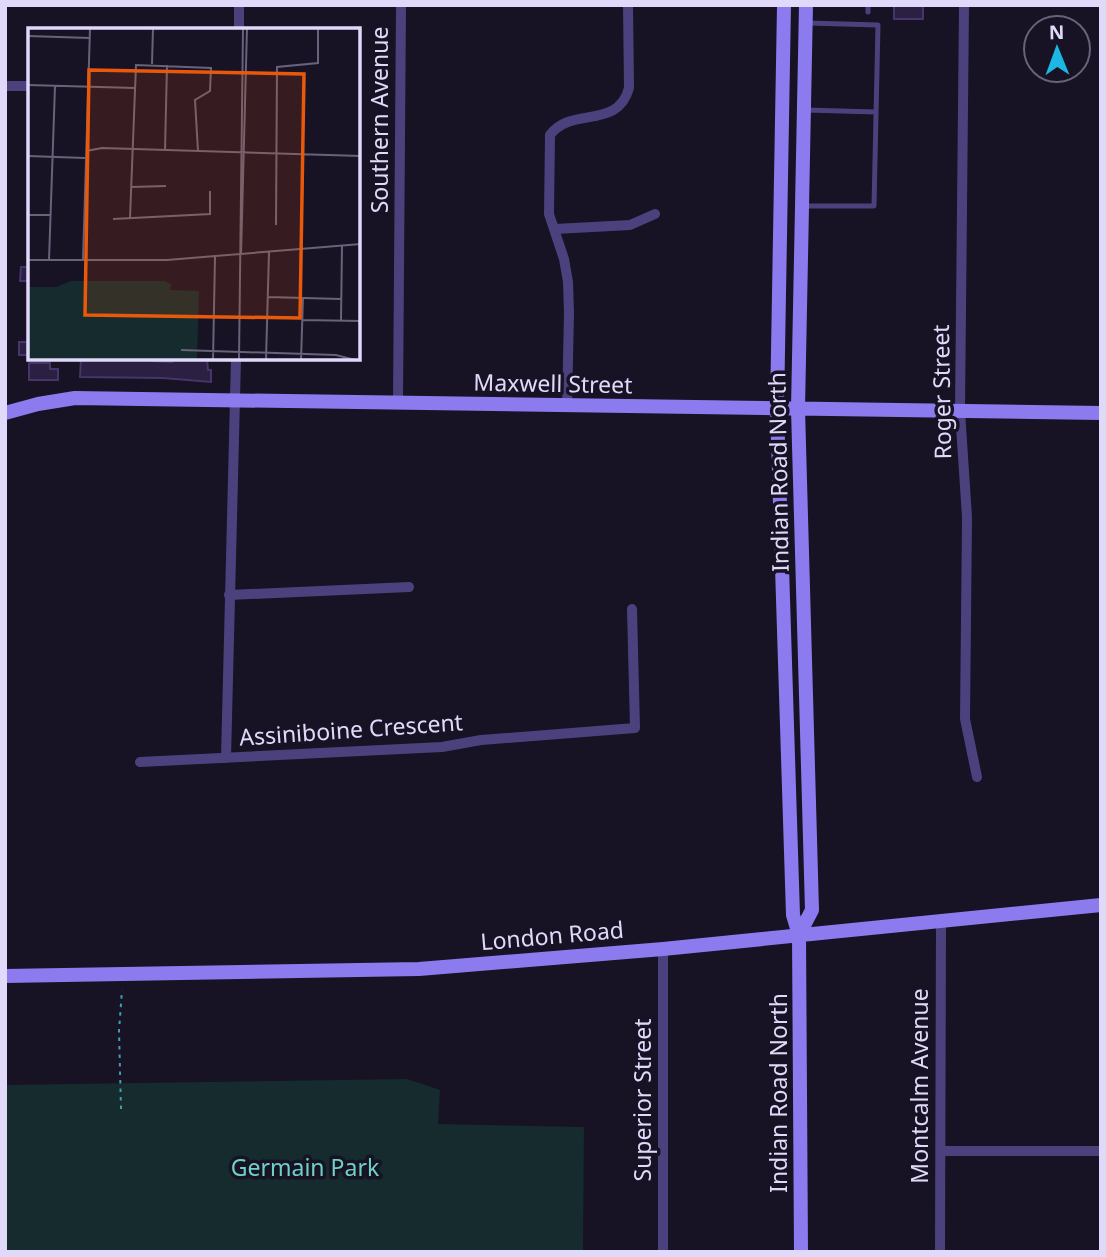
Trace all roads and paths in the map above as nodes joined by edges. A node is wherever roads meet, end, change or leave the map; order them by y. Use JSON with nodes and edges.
{"nodes":[{"id":1,"x":240,"y":5,"type":"edge"},
{"id":2,"x":401,"y":5,"type":"edge"},
{"id":3,"x":628,"y":5,"type":"edge"},
{"id":4,"x":784,"y":5,"type":"edge"},
{"id":5,"x":806,"y":5,"type":"edge"},
{"id":6,"x":964,"y":5,"type":"edge"},
{"id":7,"x":805,"y":23,"type":"junction"},
{"id":8,"x":239,"y":28,"type":"edge"},
{"id":9,"x":5,"y":86,"type":"edge"},
{"id":10,"x":28,"y":86,"type":"edge"},
{"id":11,"x":804,"y":110,"type":"junction"},
{"id":12,"x":876,"y":111,"type":"junction"},
{"id":13,"x":802,"y":206,"type":"junction"},
{"id":14,"x":655,"y":214,"type":"dead end"},
{"id":15,"x":555,"y":229,"type":"junction"},
{"id":16,"x":236,"y":360,"type":"edge"},
{"id":17,"x":234,"y":399,"type":"junction"},
{"id":18,"x":398,"y":402,"type":"junction"},
{"id":19,"x":566,"y":406,"type":"junction"},
{"id":20,"x":778,"y":409,"type":"junction"},
{"id":21,"x":798,"y":409,"type":"junction"},
{"id":22,"x":960,"y":411,"type":"junction"},
{"id":23,"x":5,"y":413,"type":"edge"},
{"id":24,"x":1101,"y":413,"type":"edge"},
{"id":25,"x":409,"y":587,"type":"dead end"},
{"id":26,"x":229,"y":595,"type":"junction"},
{"id":27,"x":632,"y":609,"type":"dead end"},
{"id":28,"x":226,"y":758,"type":"junction"},
{"id":29,"x":140,"y":762,"type":"dead end"},
{"id":30,"x":977,"y":777,"type":"dead end"},
{"id":31,"x":1101,"y":905,"type":"edge"},
{"id":32,"x":941,"y":921,"type":"junction"},
{"id":33,"x":799,"y":935,"type":"junction"},
{"id":34,"x":663,"y":948,"type":"junction"},
{"id":35,"x":5,"y":976,"type":"edge"},
{"id":36,"x":121,"y":990,"type":"dead end"},
{"id":37,"x":121,"y":1110,"type":"dead end"},
{"id":38,"x":940,"y":1151,"type":"junction"},
{"id":39,"x":1101,"y":1152,"type":"edge"},
{"id":40,"x":663,"y":1252,"type":"edge"},
{"id":41,"x":801,"y":1252,"type":"edge"},
{"id":42,"x":940,"y":1252,"type":"edge"}],
"edges":[{"from":1,"to":8,"type":"street"},
{"from":2,"to":18,"type":"street","name":"Southern Avenue"},
{"from":3,"to":15,"type":"street"},
{"from":4,"to":20,"type":"main road","name":"Indian Road North"},
{"from":5,"to":7,"type":"main road","name":"Indian Road North"},
{"from":6,"to":22,"type":"street","name":"Roger Street"},
{"from":7,"to":11,"type":"main road","name":"Indian Road North"},
{"from":7,"to":12,"type":"lane"},
{"from":9,"to":10,"type":"street"},
{"from":11,"to":12,"type":"lane"},
{"from":11,"to":13,"type":"main road","name":"Indian Road North"},
{"from":12,"to":13,"type":"lane"},
{"from":13,"to":21,"type":"main road","name":"Indian Road North"},
{"from":14,"to":15,"type":"street"},
{"from":15,"to":19,"type":"street"},
{"from":16,"to":17,"type":"street","name":"Assiniboine Crescent"},
{"from":17,"to":18,"type":"main road","name":"Maxwell Street"},
{"from":17,"to":23,"type":"main road","name":"Maxwell Street"},
{"from":17,"to":26,"type":"street","name":"Assiniboine Crescent"},
{"from":18,"to":19,"type":"main road","name":"Maxwell Street"},
{"from":19,"to":20,"type":"main road","name":"Maxwell Street"},
{"from":20,"to":21,"type":"main road","name":"Maxwell Street"},
{"from":20,"to":33,"type":"main road","name":"Indian Road North"},
{"from":21,"to":22,"type":"main road","name":"Maxwell Street"},
{"from":21,"to":33,"type":"main road","name":"Indian Road North"},
{"from":22,"to":24,"type":"main road","name":"Maxwell Street"},
{"from":22,"to":30,"type":"street","name":"Roger Street"},
{"from":25,"to":26,"type":"street"},
{"from":26,"to":28,"type":"street","name":"Assiniboine Crescent"},
{"from":27,"to":28,"type":"street","name":"Assiniboine Crescent"},
{"from":28,"to":29,"type":"street"},
{"from":31,"to":32,"type":"main road","name":"London Road"},
{"from":32,"to":33,"type":"main road","name":"London Road"},
{"from":32,"to":38,"type":"street","name":"Montcalm Avenue"},
{"from":33,"to":34,"type":"main road","name":"London Road"},
{"from":33,"to":41,"type":"main road","name":"Indian Road North"},
{"from":34,"to":35,"type":"main road","name":"London Road"},
{"from":34,"to":40,"type":"street","name":"Superior Street"},
{"from":36,"to":37,"type":"path"},
{"from":38,"to":39,"type":"street"},
{"from":38,"to":42,"type":"street","name":"Montcalm Avenue"}]}
